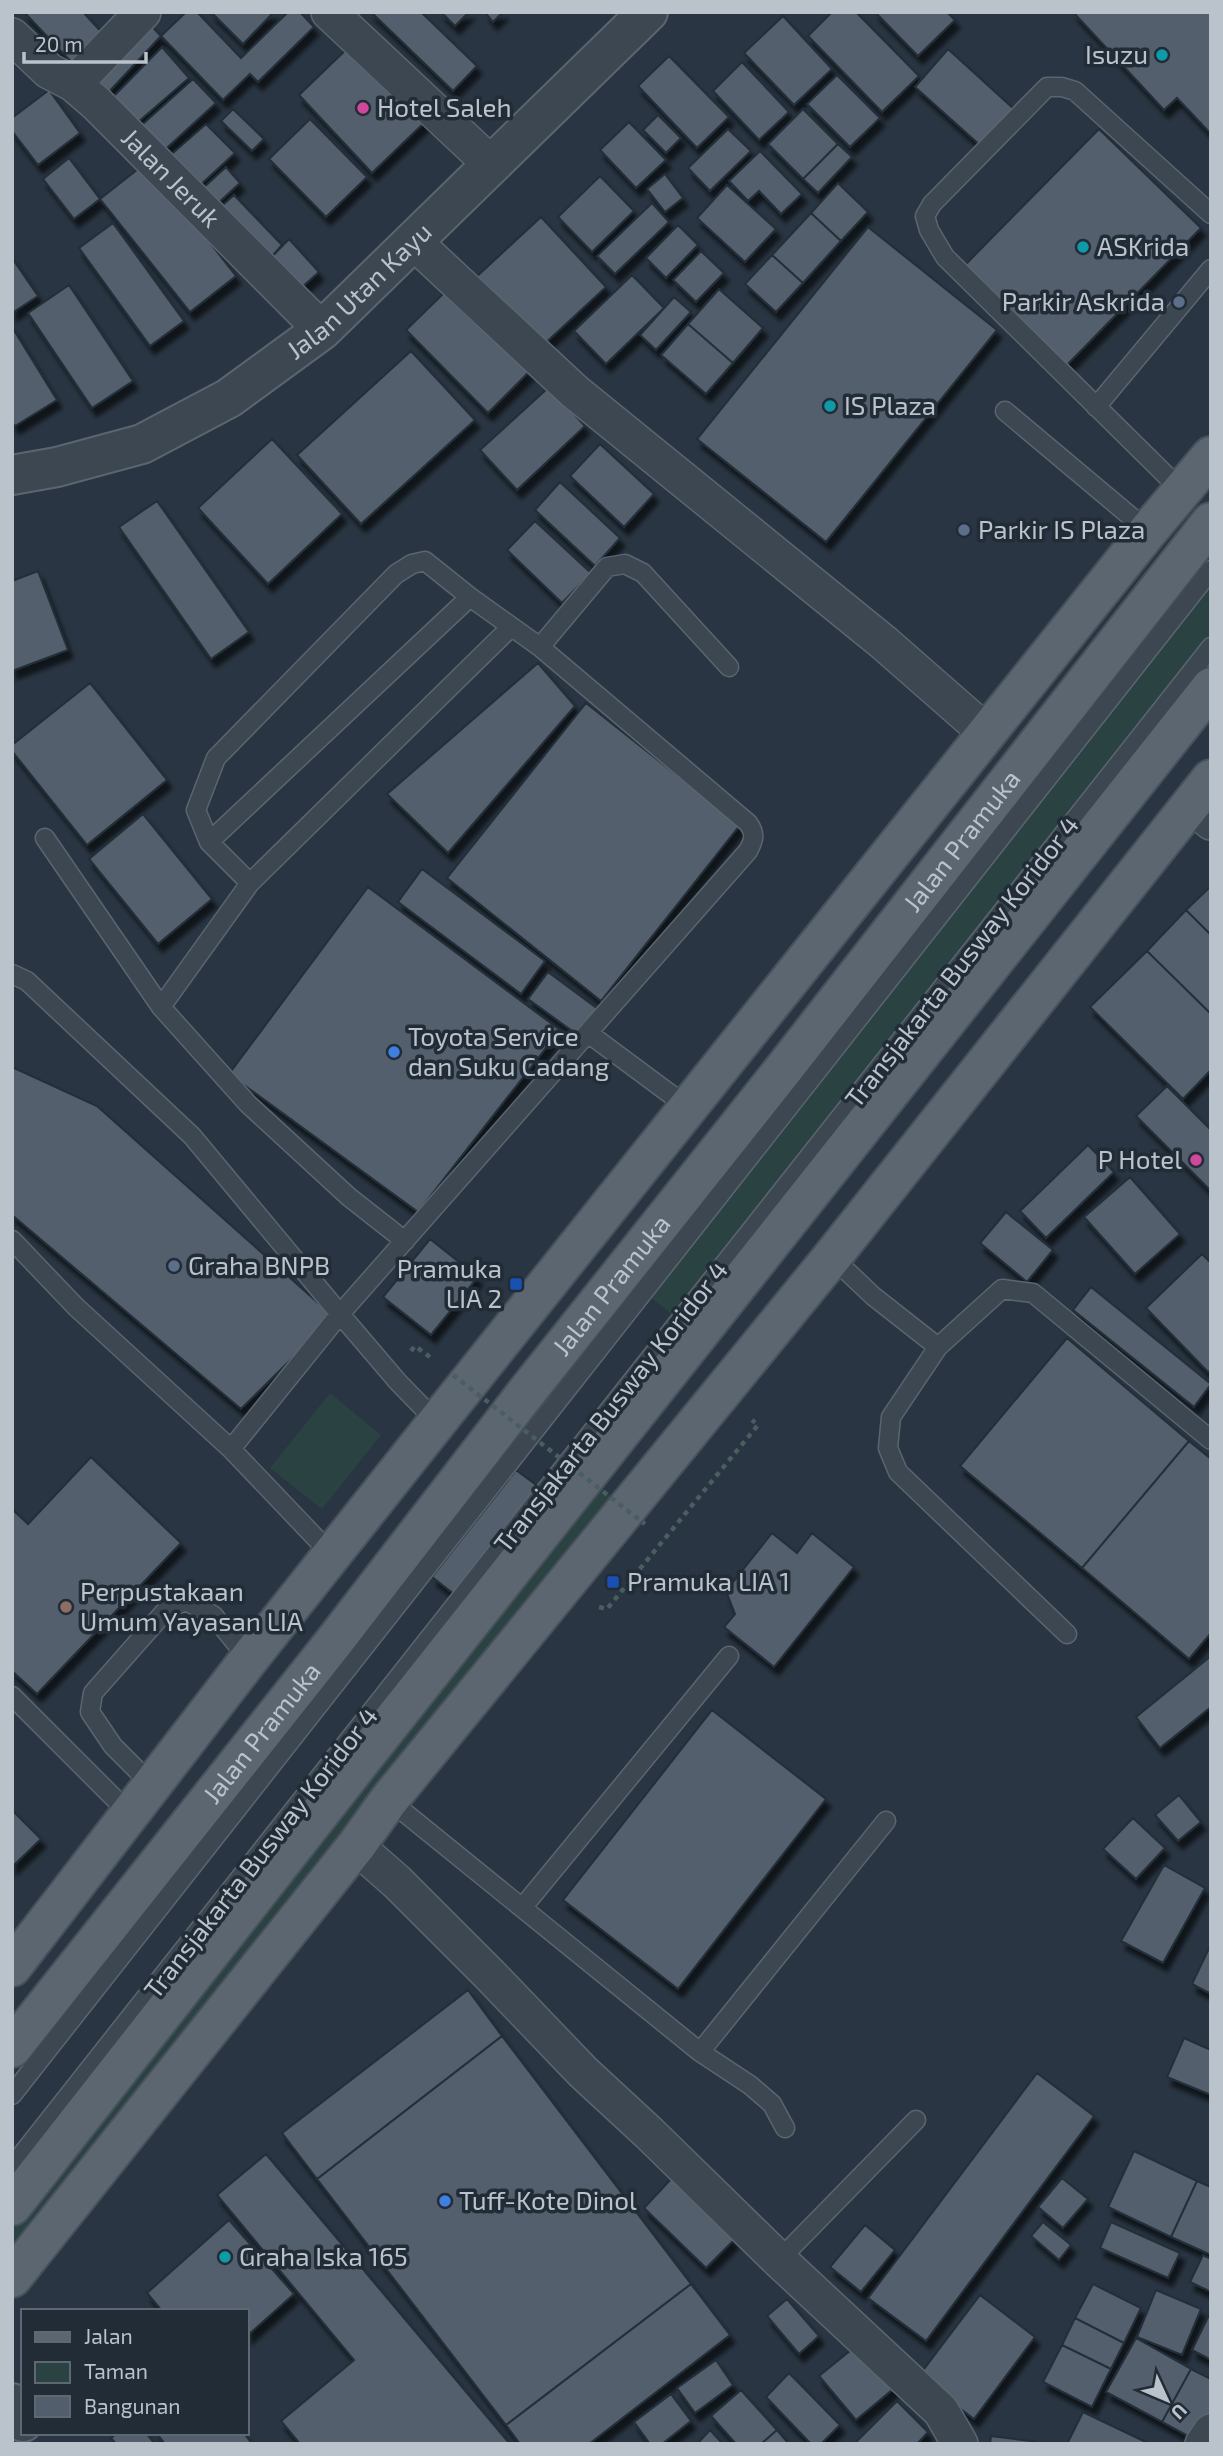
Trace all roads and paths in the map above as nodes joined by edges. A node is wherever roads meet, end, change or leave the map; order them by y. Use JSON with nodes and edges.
{"nodes":[{"id":1,"x":143,"y":12,"type":"edge"},
{"id":2,"x":329,"y":12,"type":"edge"},
{"id":3,"x":648,"y":12,"type":"edge"},
{"id":4,"x":12,"y":36,"type":"edge"},
{"id":5,"x":74,"y":84,"type":"junction"},
{"id":6,"x":492,"y":165,"type":"junction"},
{"id":7,"x":1211,"y":214,"type":"edge"},
{"id":8,"x":413,"y":242,"type":"junction"},
{"id":9,"x":1211,"y":269,"type":"edge"},
{"id":10,"x":322,"y":330,"type":"junction"},
{"id":11,"x":1096,"y":407,"type":"junction"},
{"id":12,"x":1005,"y":411,"type":"dead end"},
{"id":13,"x":1211,"y":456,"type":"edge"},
{"id":14,"x":12,"y":475,"type":"edge"},
{"id":15,"x":1182,"y":491,"type":"junction"},
{"id":16,"x":1211,"y":522,"type":"edge"},
{"id":17,"x":1148,"y":531,"type":"junction"},
{"id":18,"x":1211,"y":570,"type":"edge"},
{"id":19,"x":470,"y":597,"type":"junction"},
{"id":20,"x":510,"y":628,"type":"junction"},
{"id":21,"x":540,"y":647,"type":"junction"},
{"id":22,"x":1211,"y":647,"type":"edge"},
{"id":23,"x":729,"y":667,"type":"dead end"},
{"id":24,"x":1211,"y":687,"type":"edge"},
{"id":25,"x":988,"y":734,"type":"junction"},
{"id":26,"x":1204,"y":802,"type":"edge"},
{"id":27,"x":45,"y":838,"type":"dead end"},
{"id":28,"x":209,"y":842,"type":"junction"},
{"id":29,"x":250,"y":883,"type":"junction"},
{"id":30,"x":12,"y":974,"type":"edge"},
{"id":31,"x":161,"y":1007,"type":"junction"},
{"id":32,"x":588,"y":1033,"type":"junction"},
{"id":33,"x":689,"y":1108,"type":"junction"},
{"id":34,"x":12,"y":1240,"type":"edge"},
{"id":35,"x":405,"y":1241,"type":"junction"},
{"id":36,"x":832,"y":1257,"type":"junction"},
{"id":37,"x":340,"y":1314,"type":"junction"},
{"id":38,"x":939,"y":1348,"type":"junction"},
{"id":39,"x":469,"y":1369,"type":"junction"},
{"id":40,"x":522,"y":1398,"type":"junction"},
{"id":41,"x":437,"y":1422,"type":"junction"},
{"id":42,"x":1211,"y":1440,"type":"edge"},
{"id":43,"x":230,"y":1449,"type":"junction"},
{"id":44,"x":645,"y":1524,"type":"dead end"},
{"id":45,"x":332,"y":1555,"type":"junction"},
{"id":46,"x":1067,"y":1634,"type":"dead end"},
{"id":47,"x":729,"y":1656,"type":"dead end"},
{"id":48,"x":249,"y":1659,"type":"junction"},
{"id":49,"x":12,"y":1696,"type":"edge"},
{"id":50,"x":142,"y":1800,"type":"junction"},
{"id":51,"x":389,"y":1800,"type":"junction"},
{"id":52,"x":886,"y":1821,"type":"dead end"},
{"id":53,"x":356,"y":1846,"type":"junction"},
{"id":54,"x":522,"y":1908,"type":"junction"},
{"id":55,"x":12,"y":1967,"type":"edge"},
{"id":56,"x":12,"y":2048,"type":"edge"},
{"id":57,"x":700,"y":2052,"type":"junction"},
{"id":58,"x":12,"y":2095,"type":"edge"},
{"id":59,"x":916,"y":2120,"type":"dead end"},
{"id":60,"x":785,"y":2127,"type":"dead end"},
{"id":61,"x":49,"y":2158,"type":"junction"},
{"id":62,"x":12,"y":2167,"type":"edge"},
{"id":63,"x":12,"y":2206,"type":"edge"},
{"id":64,"x":57,"y":2222,"type":"junction"},
{"id":65,"x":779,"y":2260,"type":"junction"},
{"id":66,"x":12,"y":2278,"type":"edge"},
{"id":67,"x":12,"y":2403,"type":"edge"},
{"id":68,"x":21,"y":2419,"type":"edge"},
{"id":69,"x":1211,"y":2432,"type":"edge"},
{"id":70,"x":960,"y":2444,"type":"edge"},
{"id":71,"x":1203,"y":2444,"type":"edge"}],
"edges":[{"from":1,"to":5,"type":"street"},
{"from":2,"to":6,"type":"street"},
{"from":3,"to":6,"type":"street","name":"Jalan Utan Kayu"},
{"from":4,"to":5,"type":"street","name":"Jalan Jeruk"},
{"from":5,"to":10,"type":"street","name":"Jalan Jeruk"},
{"from":6,"to":8,"type":"street","name":"Jalan Utan Kayu"},
{"from":7,"to":11,"type":"lane"},
{"from":8,"to":10,"type":"street","name":"Jalan Utan Kayu"},
{"from":8,"to":25,"type":"street"},
{"from":9,"to":11,"type":"lane"},
{"from":10,"to":14,"type":"street","name":"Jalan Utan Kayu"},
{"from":11,"to":15,"type":"lane"},
{"from":12,"to":17,"type":"lane"},
{"from":13,"to":15,"type":"main road","name":"Jalan Pramuka"},
{"from":15,"to":17,"type":"main road","name":"Jalan Pramuka"},
{"from":16,"to":40,"type":"main road","name":"Jalan Pramuka"},
{"from":17,"to":25,"type":"main road","name":"Jalan Pramuka"},
{"from":18,"to":58,"type":"lane","name":"Transjakarta Busway Koridor 4"},
{"from":19,"to":20,"type":"lane"},
{"from":19,"to":28,"type":"lane"},
{"from":19,"to":28,"type":"lane"},
{"from":20,"to":21,"type":"lane"},
{"from":20,"to":29,"type":"lane"},
{"from":21,"to":23,"type":"lane"},
{"from":21,"to":32,"type":"lane"},
{"from":22,"to":62,"type":"lane","name":"Transjakarta Busway Koridor 4"},
{"from":24,"to":61,"type":"main road"},
{"from":25,"to":33,"type":"main road","name":"Jalan Pramuka"},
{"from":26,"to":36,"type":"main road"},
{"from":27,"to":31,"type":"lane"},
{"from":28,"to":29,"type":"lane"},
{"from":29,"to":31,"type":"lane"},
{"from":30,"to":37,"type":"lane"},
{"from":31,"to":35,"type":"lane"},
{"from":32,"to":33,"type":"lane"},
{"from":32,"to":35,"type":"lane"},
{"from":33,"to":39,"type":"main road","name":"Jalan Pramuka"},
{"from":34,"to":43,"type":"lane"},
{"from":35,"to":37,"type":"lane"},
{"from":36,"to":38,"type":"lane"},
{"from":36,"to":51,"type":"main road"},
{"from":37,"to":41,"type":"lane"},
{"from":37,"to":43,"type":"lane"},
{"from":38,"to":42,"type":"lane"},
{"from":38,"to":46,"type":"lane"},
{"from":39,"to":40,"type":"main road"},
{"from":39,"to":41,"type":"main road","name":"Jalan Pramuka"},
{"from":39,"to":44,"type":"path","bridge":true},
{"from":40,"to":56,"type":"main road","name":"Jalan Pramuka"},
{"from":41,"to":45,"type":"main road","name":"Jalan Pramuka"},
{"from":43,"to":45,"type":"lane"},
{"from":45,"to":48,"type":"main road","name":"Jalan Pramuka"},
{"from":47,"to":54,"type":"lane"},
{"from":48,"to":50,"type":"main road","name":"Jalan Pramuka"},
{"from":48,"to":50,"type":"lane"},
{"from":49,"to":50,"type":"lane"},
{"from":50,"to":55,"type":"main road","name":"Jalan Pramuka"},
{"from":51,"to":53,"type":"main road"},
{"from":51,"to":54,"type":"lane"},
{"from":52,"to":57,"type":"lane"},
{"from":53,"to":64,"type":"main road"},
{"from":53,"to":65,"type":"street"},
{"from":54,"to":57,"type":"lane"},
{"from":57,"to":60,"type":"lane"},
{"from":59,"to":65,"type":"lane"},
{"from":61,"to":63,"type":"main road"},
{"from":61,"to":64,"type":"main road"},
{"from":64,"to":66,"type":"main road"},
{"from":65,"to":70,"type":"street"},
{"from":67,"to":68,"type":"street"},
{"from":69,"to":71,"type":"street"}]}
